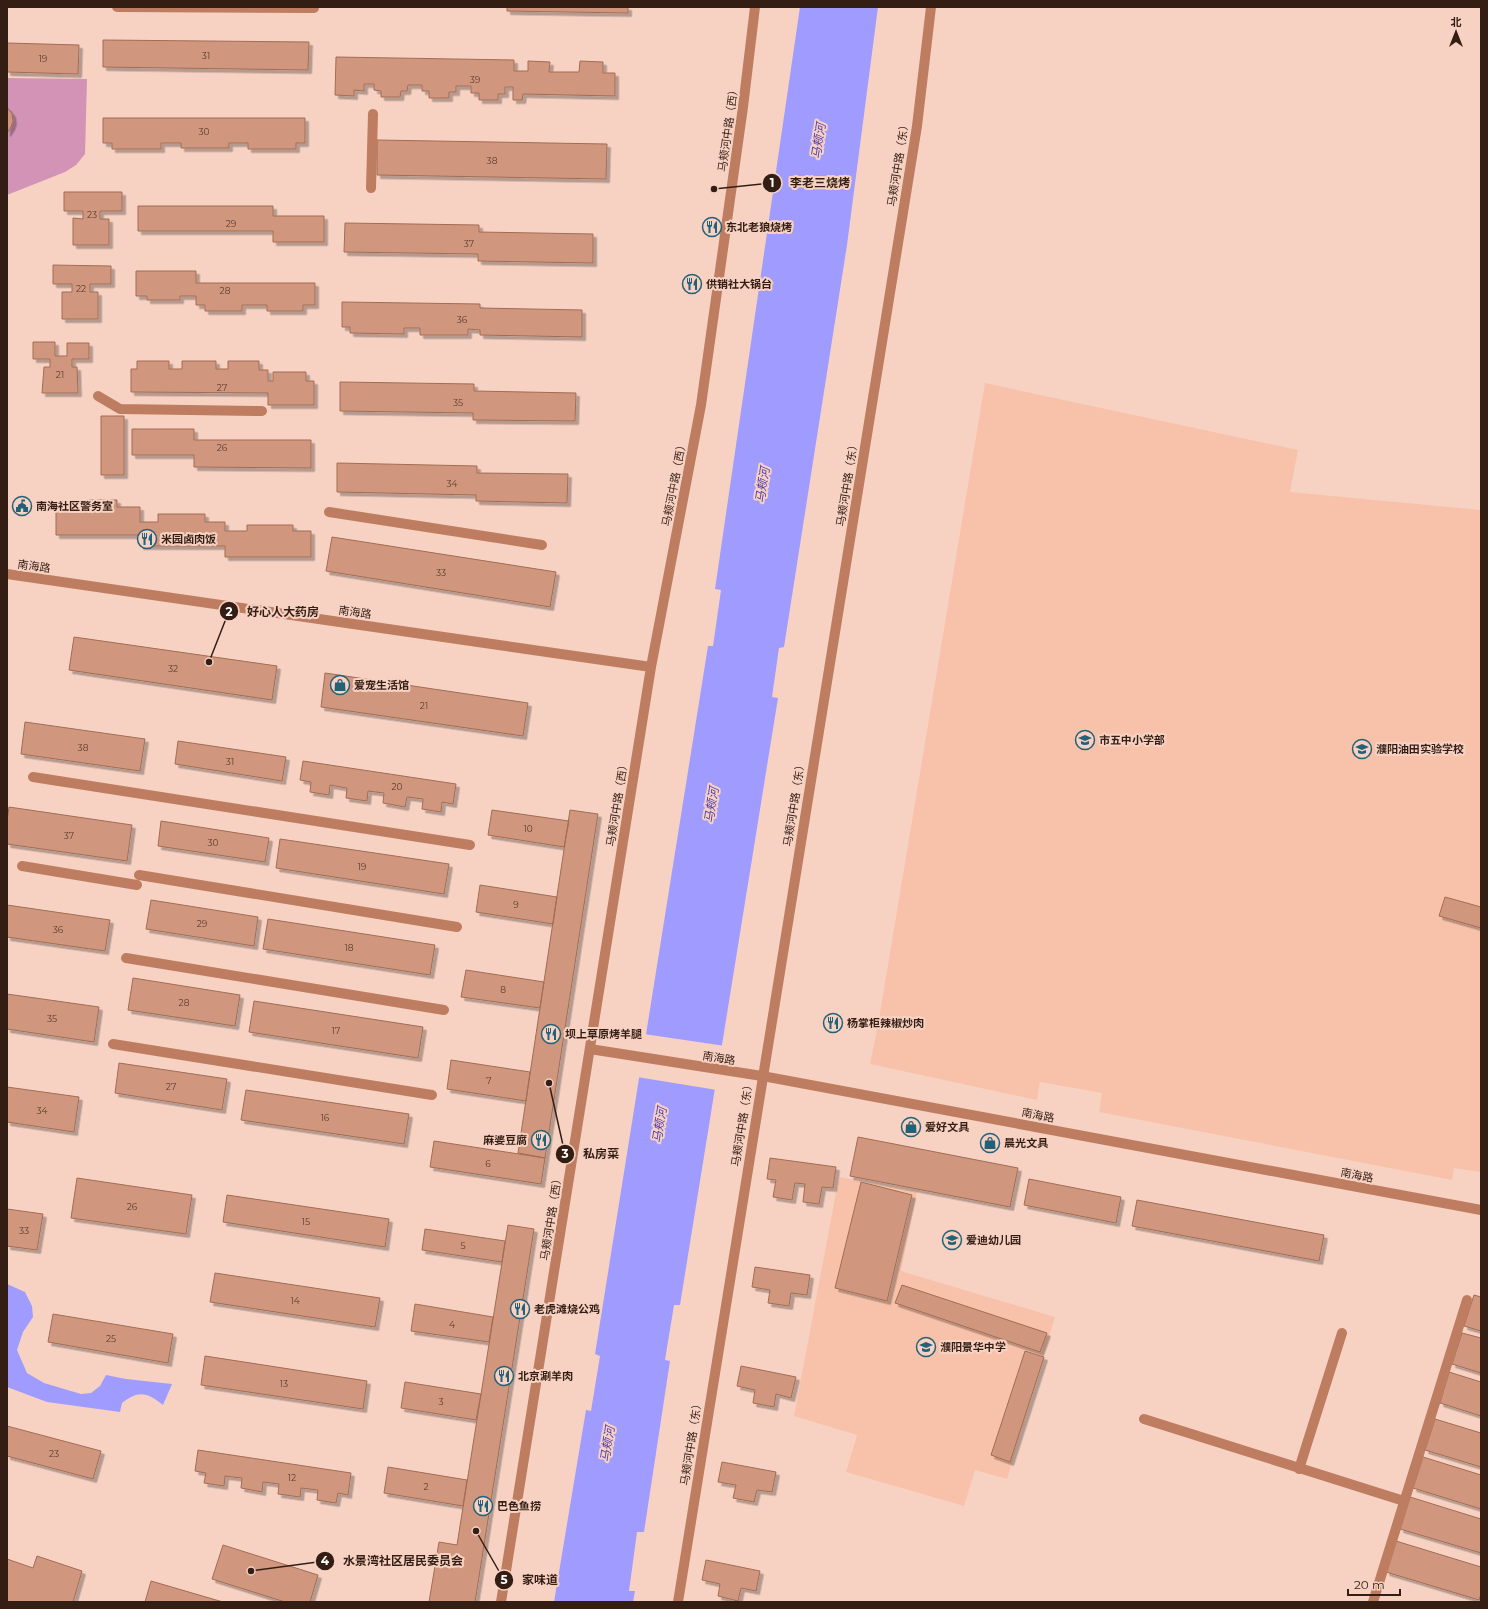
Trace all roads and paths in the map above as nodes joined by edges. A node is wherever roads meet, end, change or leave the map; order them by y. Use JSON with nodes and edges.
{"nodes":[{"id":1,"x":117,"y":7,"type":"edge"},
{"id":2,"x":755,"y":7,"type":"edge"},
{"id":3,"x":931,"y":7,"type":"edge"},
{"id":4,"x":314,"y":8,"type":"edge"},
{"id":5,"x":373,"y":114,"type":"dead end"},
{"id":6,"x":371,"y":188,"type":"dead end"},
{"id":7,"x":98,"y":396,"type":"dead end"},
{"id":8,"x":262,"y":411,"type":"dead end"},
{"id":9,"x":329,"y":512,"type":"dead end"},
{"id":10,"x":542,"y":545,"type":"dead end"},
{"id":11,"x":7,"y":574,"type":"edge"},
{"id":12,"x":651,"y":667,"type":"junction"},
{"id":13,"x":33,"y":777,"type":"dead end"},
{"id":14,"x":470,"y":845,"type":"dead end"},
{"id":15,"x":22,"y":866,"type":"dead end"},
{"id":16,"x":457,"y":927,"type":"dead end"},
{"id":17,"x":126,"y":958,"type":"dead end"},
{"id":18,"x":444,"y":1010,"type":"dead end"},
{"id":19,"x":113,"y":1044,"type":"dead end"},
{"id":20,"x":590,"y":1049,"type":"junction"},
{"id":21,"x":762,"y":1076,"type":"junction"},
{"id":22,"x":432,"y":1095,"type":"dead end"},
{"id":23,"x":1481,"y":1210,"type":"edge"},
{"id":24,"x":1467,"y":1300,"type":"dead end"},
{"id":25,"x":1342,"y":1333,"type":"dead end"},
{"id":26,"x":1144,"y":1419,"type":"dead end"},
{"id":27,"x":1299,"y":1469,"type":"junction"},
{"id":28,"x":1404,"y":1501,"type":"junction"},
{"id":29,"x":502,"y":1602,"type":"edge"},
{"id":30,"x":678,"y":1602,"type":"edge"},
{"id":31,"x":1373,"y":1602,"type":"edge"}],
"edges":[{"from":1,"to":4,"type":"street"},
{"from":2,"to":12,"type":"street","name":"马颊河中路（西）"},
{"from":3,"to":21,"type":"street","name":"马颊河中路（东）"},
{"from":5,"to":6,"type":"street"},
{"from":7,"to":8,"type":"street"},
{"from":9,"to":10,"type":"street"},
{"from":11,"to":12,"type":"street","name":"南海路"},
{"from":12,"to":20,"type":"street","name":"马颊河中路（西）"},
{"from":13,"to":14,"type":"street"},
{"from":15,"to":16,"type":"street"},
{"from":17,"to":18,"type":"street"},
{"from":19,"to":22,"type":"street"},
{"from":20,"to":21,"type":"street","name":"南海路"},
{"from":20,"to":29,"type":"street","name":"马颊河中路（西）"},
{"from":21,"to":23,"type":"street","name":"南海路"},
{"from":21,"to":30,"type":"street","name":"马颊河中路（东）"},
{"from":24,"to":28,"type":"street"},
{"from":25,"to":27,"type":"street"},
{"from":26,"to":27,"type":"street"},
{"from":27,"to":28,"type":"street"},
{"from":28,"to":31,"type":"street"}]}
